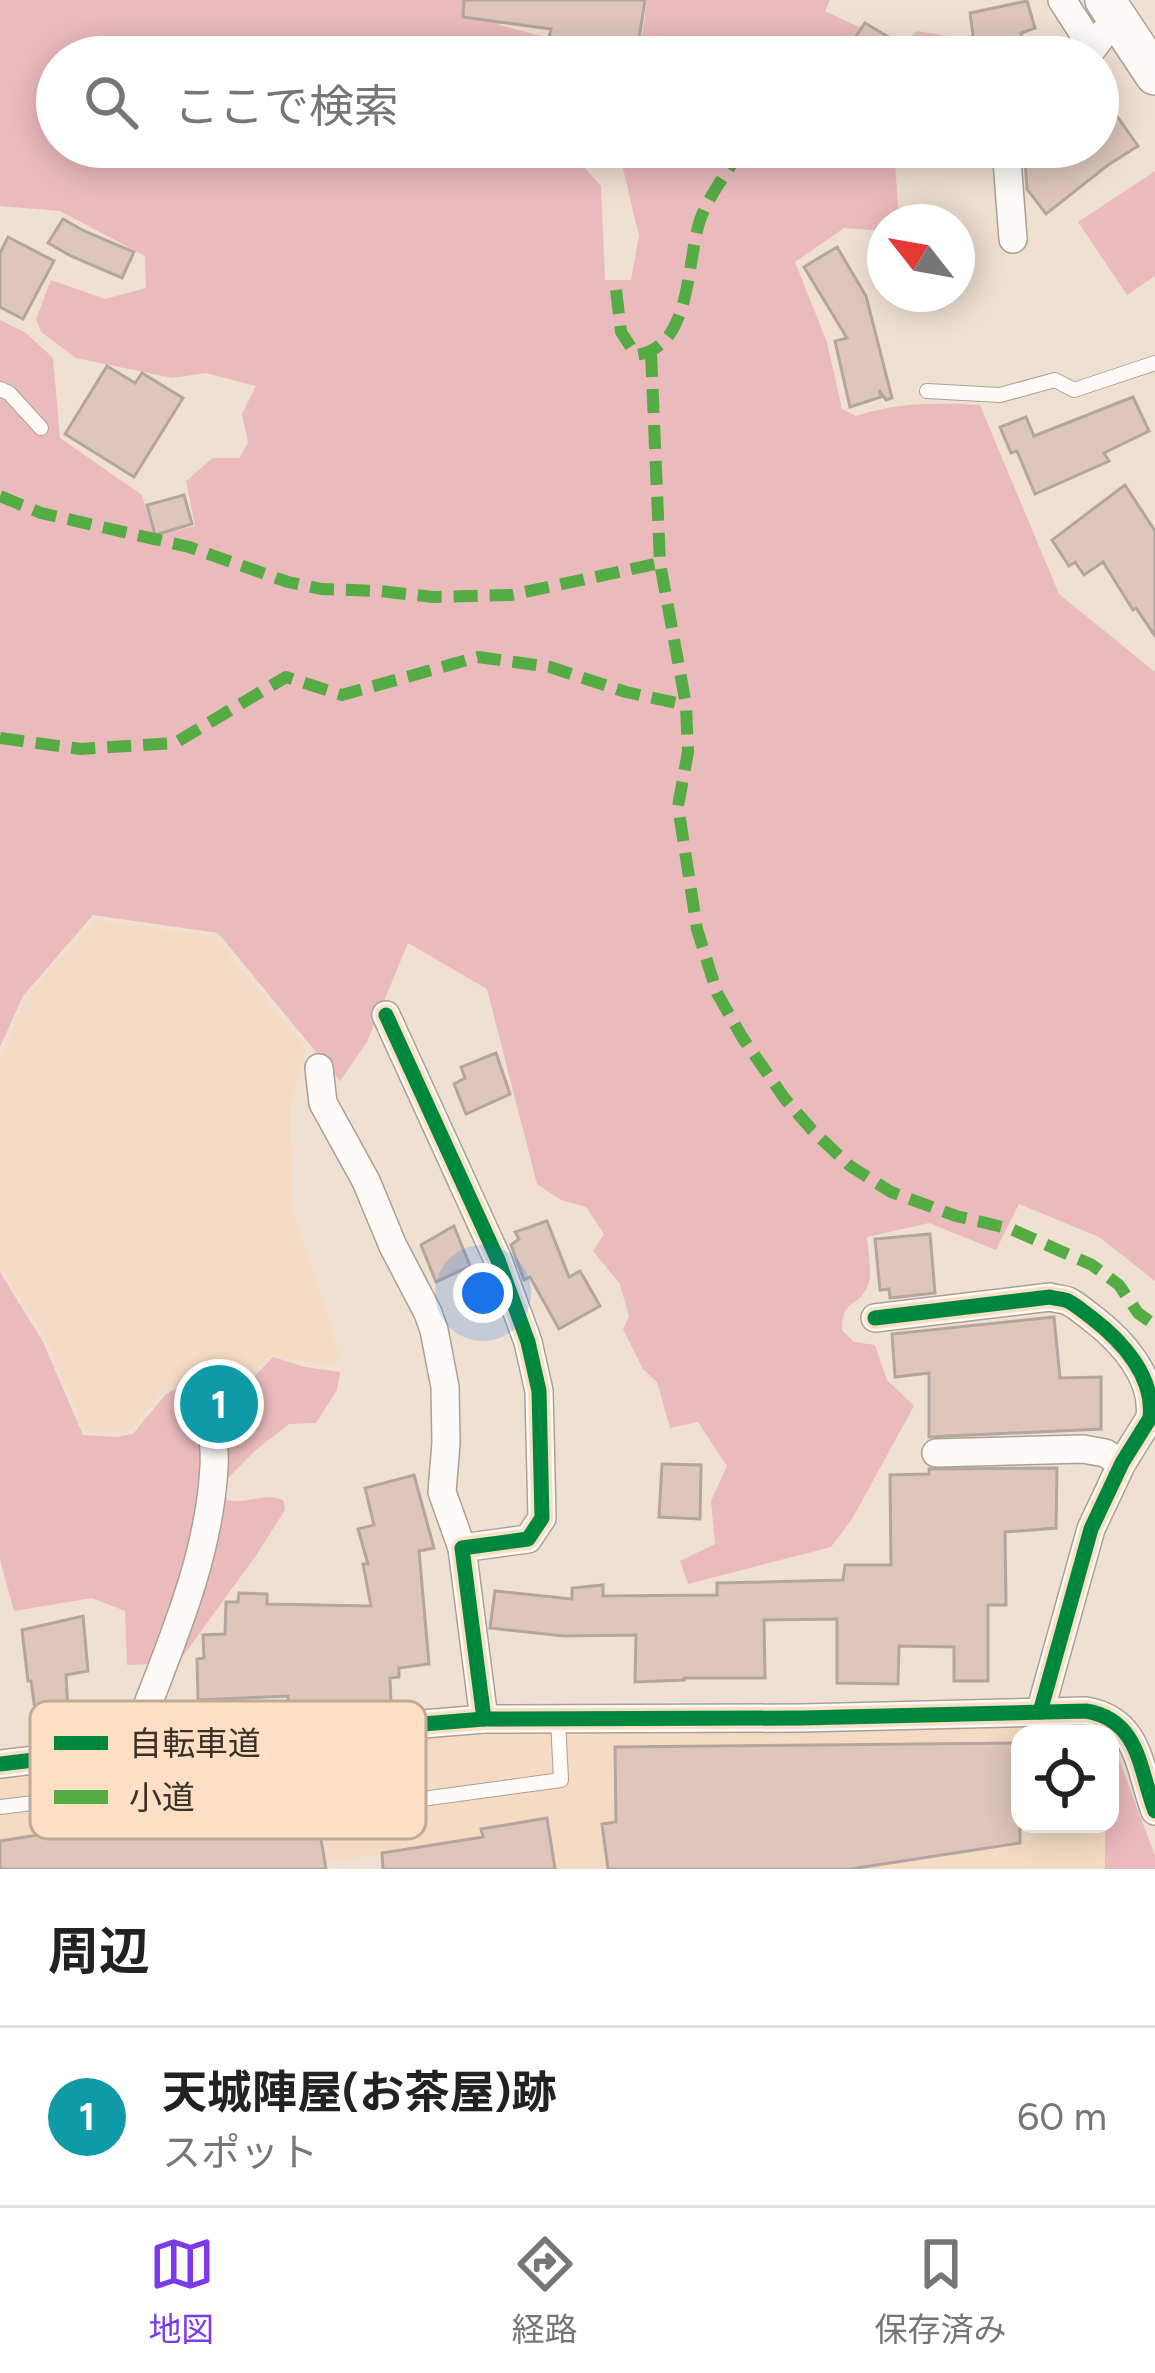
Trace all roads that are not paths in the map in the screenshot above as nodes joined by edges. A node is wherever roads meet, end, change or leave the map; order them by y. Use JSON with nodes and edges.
{"nodes":[{"id":1,"x":1062,"y":0,"type":"edge"},
{"id":2,"x":1085,"y":36,"type":"edge"},
{"id":3,"x":1008,"y":168,"type":"edge"},
{"id":4,"x":1013,"y":239,"type":"dead end"},
{"id":5,"x":1155,"y":363,"type":"edge"},
{"id":6,"x":0,"y":389,"type":"edge"},
{"id":7,"x":927,"y":391,"type":"dead end"},
{"id":8,"x":41,"y":428,"type":"dead end"},
{"id":9,"x":386,"y":1015,"type":"dead end"},
{"id":10,"x":320,"y":1069,"type":"dead end"},
{"id":11,"x":874,"y":1318,"type":"dead end"},
{"id":12,"x":207,"y":1392,"type":"dead end"},
{"id":13,"x":936,"y":1453,"type":"dead end"},
{"id":14,"x":1122,"y":1463,"type":"junction"},
{"id":15,"x":462,"y":1548,"type":"junction"},
{"id":16,"x":149,"y":1701,"type":"edge"},
{"id":17,"x":1040,"y":1712,"type":"junction"},
{"id":18,"x":484,"y":1719,"type":"junction"},
{"id":19,"x":558,"y":1720,"type":"junction"},
{"id":20,"x":426,"y":1724,"type":"edge"},
{"id":21,"x":30,"y":1760,"type":"edge"},
{"id":22,"x":0,"y":1764,"type":"edge"},
{"id":23,"x":426,"y":1799,"type":"edge"},
{"id":24,"x":30,"y":1804,"type":"edge"},
{"id":25,"x":0,"y":1808,"type":"edge"},
{"id":26,"x":1155,"y":1811,"type":"edge"}],
"edges":[{"from":1,"to":2,"type":"street"},
{"from":3,"to":4,"type":"street"},
{"from":5,"to":7,"type":"lane"},
{"from":6,"to":8,"type":"lane"},
{"from":9,"to":15,"type":"street"},
{"from":10,"to":15,"type":"street"},
{"from":11,"to":14,"type":"street"},
{"from":12,"to":16,"type":"street"},
{"from":13,"to":14,"type":"street"},
{"from":14,"to":17,"type":"street"},
{"from":15,"to":18,"type":"street"},
{"from":17,"to":19,"type":"street"},
{"from":17,"to":26,"type":"street"},
{"from":18,"to":19,"type":"street"},
{"from":18,"to":20,"type":"street"},
{"from":19,"to":23,"type":"lane"},
{"from":21,"to":22,"type":"street"},
{"from":24,"to":25,"type":"lane"}]}
